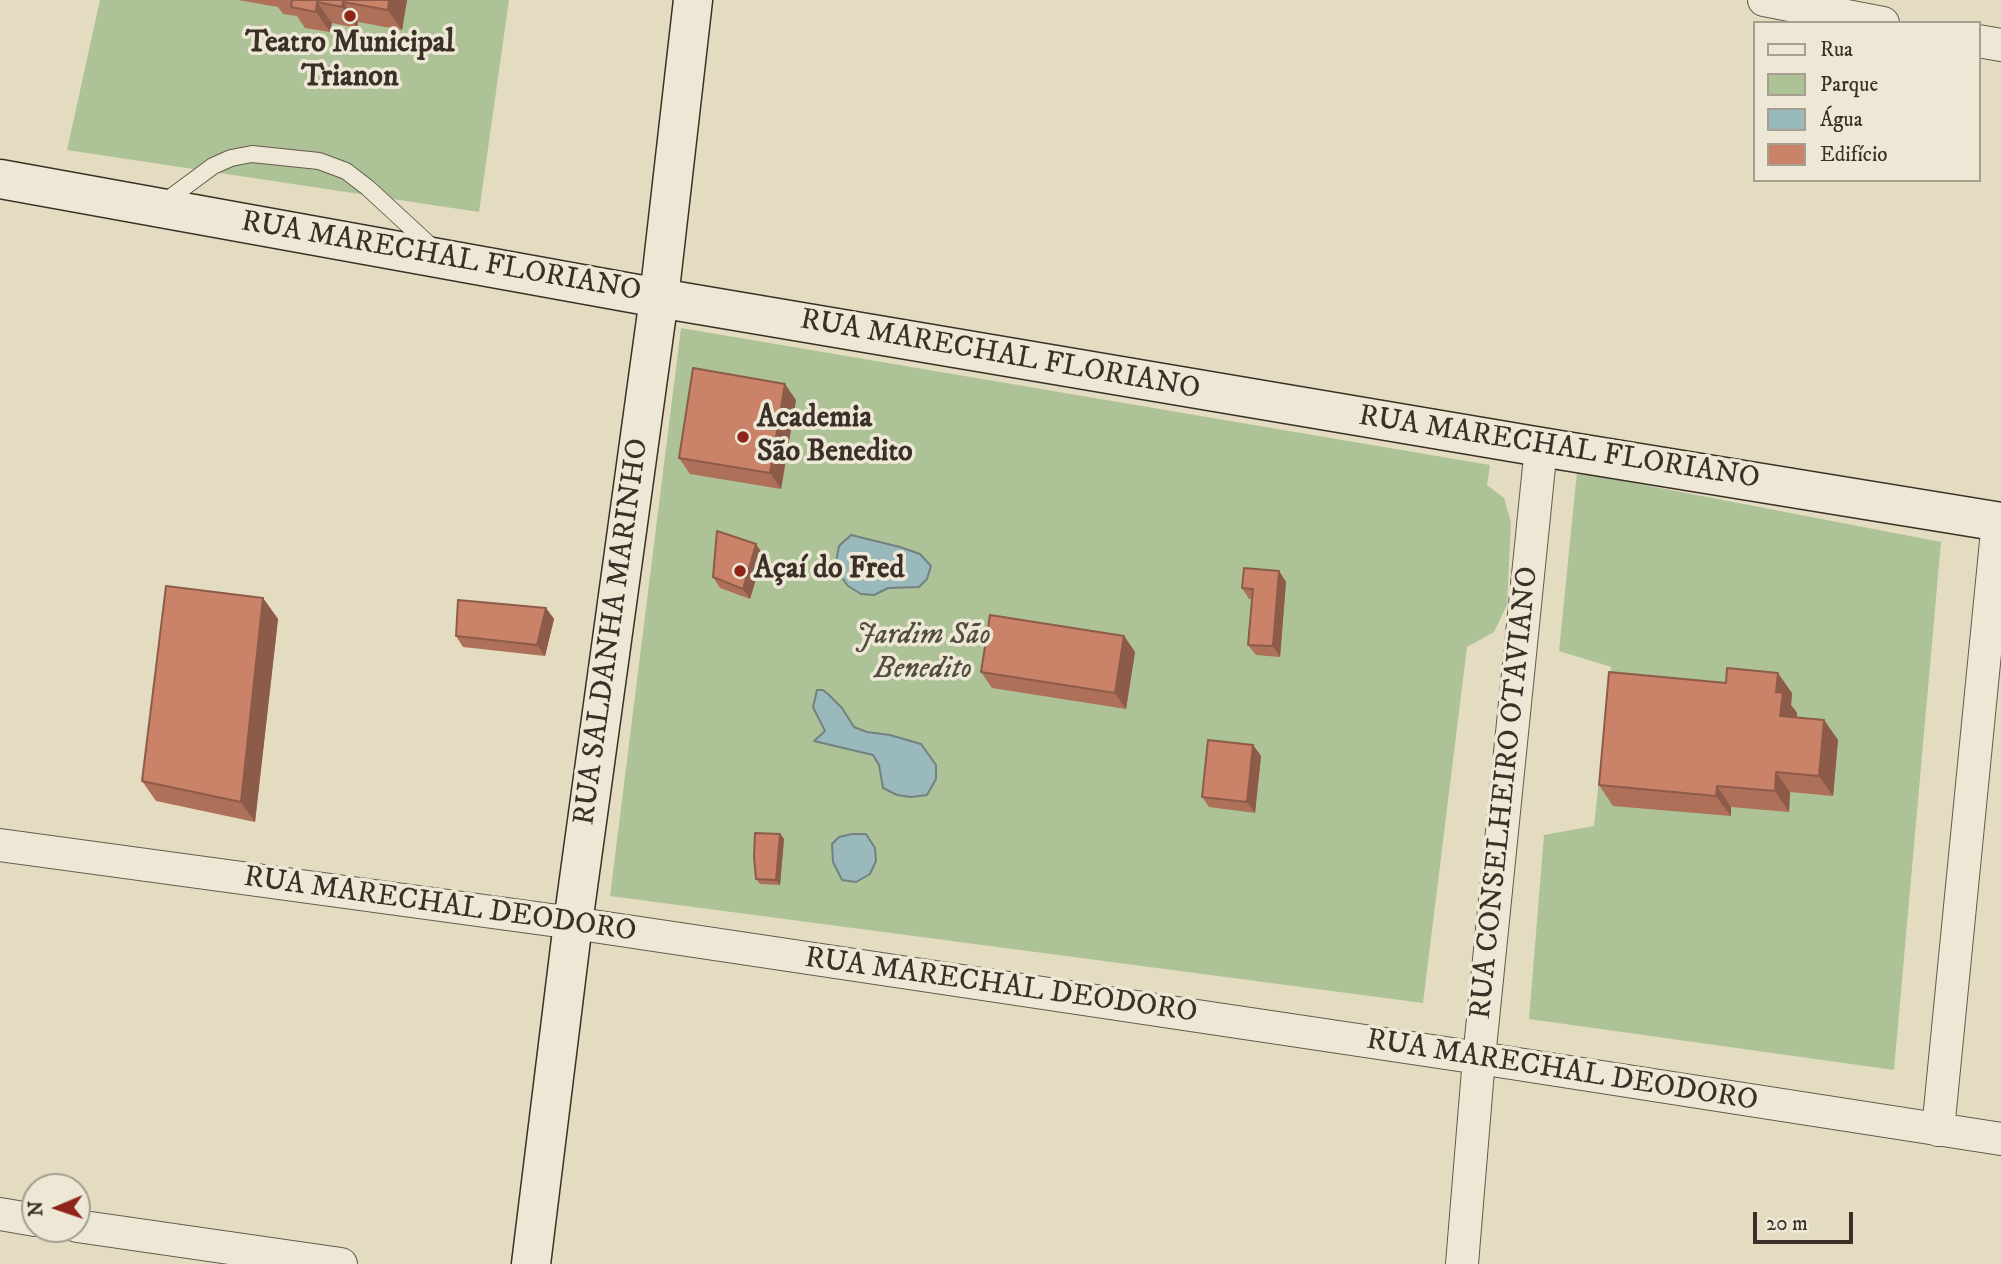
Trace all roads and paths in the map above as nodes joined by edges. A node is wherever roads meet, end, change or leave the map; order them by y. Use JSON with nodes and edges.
{"nodes":[{"id":1,"x":693,"y":0,"type":"edge"},
{"id":2,"x":1764,"y":0,"type":"edge"},
{"id":3,"x":1873,"y":21,"type":"edge"},
{"id":4,"x":1980,"y":41,"type":"edge"},
{"id":5,"x":2001,"y":45,"type":"edge"},
{"id":6,"x":0,"y":179,"type":"edge"},
{"id":7,"x":157,"y":207,"type":"junction"},
{"id":8,"x":444,"y":258,"type":"junction"},
{"id":9,"x":659,"y":298,"type":"junction"},
{"id":10,"x":1541,"y":447,"type":"junction"},
{"id":11,"x":2000,"y":522,"type":"edge"},
{"id":12,"x":0,"y":845,"type":"edge"},
{"id":13,"x":573,"y":923,"type":"junction"},
{"id":14,"x":1479,"y":1058,"type":"junction"},
{"id":15,"x":1938,"y":1130,"type":"junction"},
{"id":16,"x":2001,"y":1139,"type":"edge"},
{"id":17,"x":0,"y":1214,"type":"edge"},
{"id":18,"x":21,"y":1218,"type":"edge"},
{"id":19,"x":91,"y":1229,"type":"edge"},
{"id":20,"x":199,"y":1255,"type":"edge"},
{"id":21,"x":341,"y":1264,"type":"edge"},
{"id":22,"x":531,"y":1264,"type":"edge"},
{"id":23,"x":1462,"y":1264,"type":"edge"}],
"edges":[{"from":1,"to":9,"type":"main road","name":"RUA SALDANHA MARINHO"},
{"from":2,"to":3,"type":"street"},
{"from":4,"to":5,"type":"street"},
{"from":6,"to":7,"type":"main road","name":"RUA MARECHAL FLORIANO"},
{"from":7,"to":8,"type":"main road","name":"RUA MARECHAL FLORIANO"},
{"from":7,"to":8,"type":"lane"},
{"from":8,"to":9,"type":"main road","name":"RUA MARECHAL FLORIANO"},
{"from":9,"to":10,"type":"main road","name":"RUA MARECHAL FLORIANO"},
{"from":9,"to":13,"type":"main road","name":"RUA SALDANHA MARINHO"},
{"from":10,"to":11,"type":"main road","name":"RUA MARECHAL FLORIANO"},
{"from":10,"to":14,"type":"street","name":"RUA CONSELHEIRO OTAVIANO"},
{"from":11,"to":15,"type":"street"},
{"from":12,"to":13,"type":"street","name":"RUA MARECHAL DEODORO"},
{"from":13,"to":14,"type":"street","name":"RUA MARECHAL DEODORO"},
{"from":13,"to":22,"type":"main road","name":"RUA SALDANHA MARINHO"},
{"from":14,"to":15,"type":"street","name":"RUA MARECHAL DEODORO"},
{"from":14,"to":23,"type":"street","name":"RUA CONSELHEIRO OTAVIANO"},
{"from":15,"to":16,"type":"street","name":"RUA MARECHAL DEODORO"},
{"from":17,"to":18,"type":"street"},
{"from":19,"to":20,"type":"street"},
{"from":20,"to":21,"type":"street"}]}
